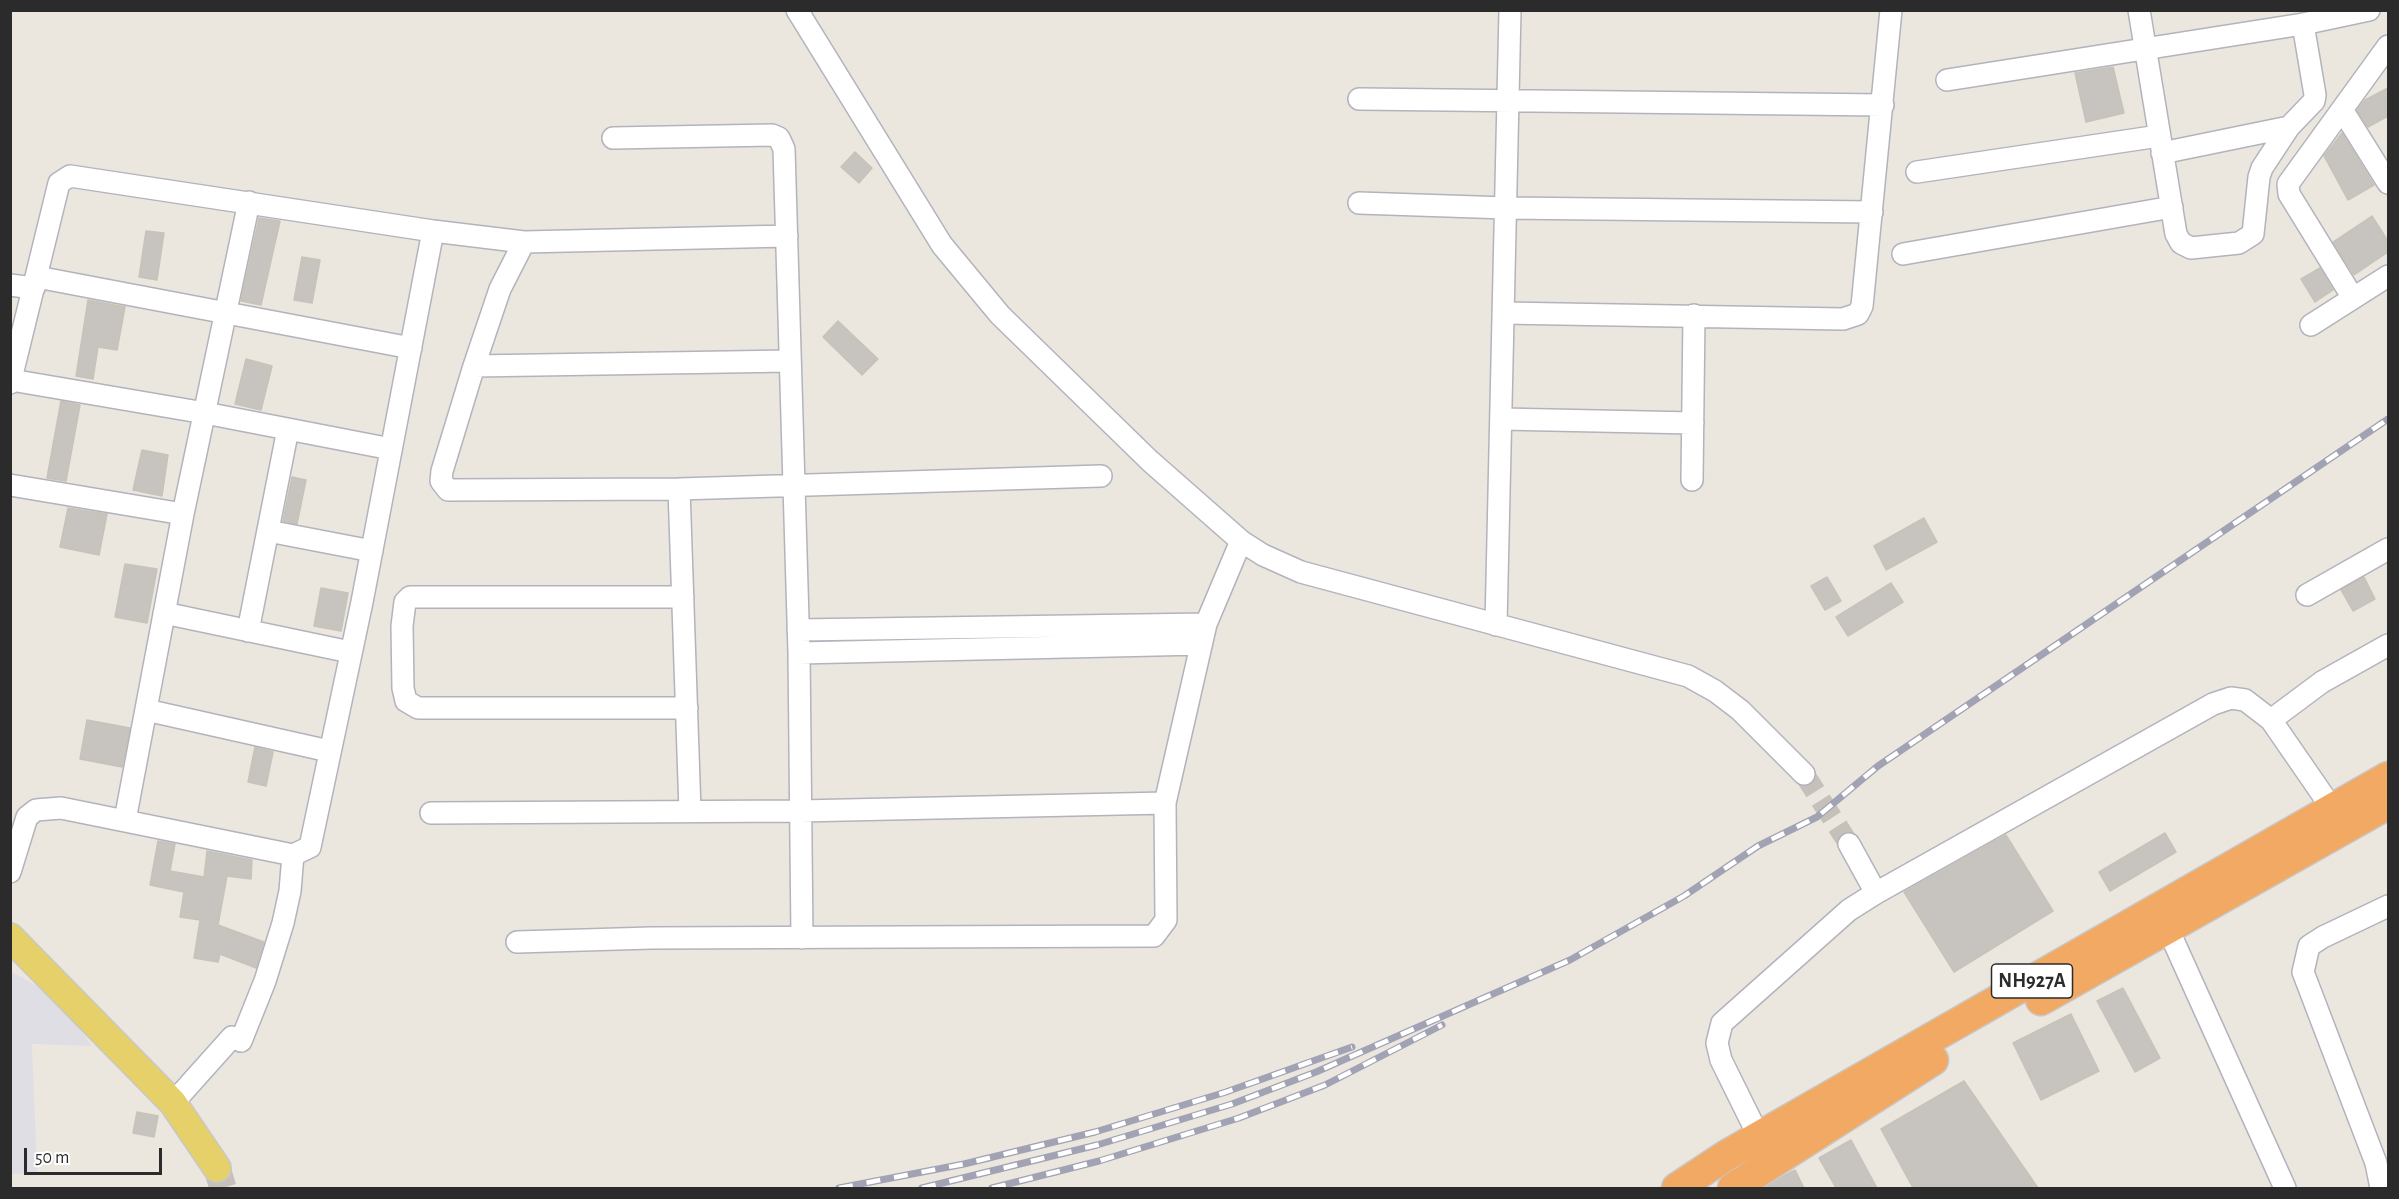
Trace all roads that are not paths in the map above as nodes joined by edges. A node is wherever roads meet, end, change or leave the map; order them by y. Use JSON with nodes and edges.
{"nodes":[{"id":1,"x":797,"y":10,"type":"edge"},
{"id":2,"x":1510,"y":10,"type":"edge"},
{"id":3,"x":1891,"y":10,"type":"edge"},
{"id":4,"x":2139,"y":10,"type":"edge"},
{"id":5,"x":2369,"y":10,"type":"edge"},
{"id":6,"x":2303,"y":24,"type":"junction"},
{"id":7,"x":2388,"y":46,"type":"edge"},
{"id":8,"x":2145,"y":48,"type":"junction"},
{"id":9,"x":1947,"y":80,"type":"dead end"},
{"id":10,"x":1359,"y":99,"type":"dead end"},
{"id":11,"x":1508,"y":99,"type":"junction"},
{"id":12,"x":1883,"y":105,"type":"junction"},
{"id":13,"x":2343,"y":111,"type":"junction"},
{"id":14,"x":2289,"y":127,"type":"junction"},
{"id":15,"x":613,"y":138,"type":"dead end"},
{"id":16,"x":2161,"y":145,"type":"junction"},
{"id":17,"x":1917,"y":172,"type":"dead end"},
{"id":18,"x":2388,"y":183,"type":"edge"},
{"id":19,"x":249,"y":202,"type":"junction"},
{"id":20,"x":1359,"y":203,"type":"dead end"},
{"id":21,"x":2172,"y":207,"type":"junction"},
{"id":22,"x":1506,"y":208,"type":"junction"},
{"id":23,"x":1872,"y":212,"type":"junction"},
{"id":24,"x":433,"y":231,"type":"junction"},
{"id":25,"x":787,"y":236,"type":"junction"},
{"id":26,"x":524,"y":242,"type":"junction"},
{"id":27,"x":1903,"y":254,"type":"dead end"},
{"id":28,"x":2388,"y":276,"type":"edge"},
{"id":29,"x":35,"y":283,"type":"junction"},
{"id":30,"x":10,"y":285,"type":"edge"},
{"id":31,"x":2353,"y":298,"type":"junction"},
{"id":32,"x":226,"y":313,"type":"junction"},
{"id":33,"x":1504,"y":313,"type":"junction"},
{"id":34,"x":1694,"y":315,"type":"junction"},
{"id":35,"x":2311,"y":325,"type":"dead end"},
{"id":36,"x":411,"y":348,"type":"junction"},
{"id":37,"x":790,"y":361,"type":"junction"},
{"id":38,"x":474,"y":366,"type":"junction"},
{"id":39,"x":11,"y":382,"type":"edge"},
{"id":40,"x":205,"y":413,"type":"junction"},
{"id":41,"x":1502,"y":419,"type":"junction"},
{"id":42,"x":1693,"y":423,"type":"junction"},
{"id":43,"x":288,"y":429,"type":"junction"},
{"id":44,"x":391,"y":449,"type":"junction"},
{"id":45,"x":1101,"y":476,"type":"dead end"},
{"id":46,"x":1692,"y":480,"type":"dead end"},
{"id":47,"x":10,"y":485,"type":"edge"},
{"id":48,"x":793,"y":486,"type":"junction"},
{"id":49,"x":679,"y":489,"type":"junction"},
{"id":50,"x":183,"y":514,"type":"junction"},
{"id":51,"x":268,"y":531,"type":"junction"},
{"id":52,"x":1241,"y":541,"type":"junction"},
{"id":53,"x":2388,"y":549,"type":"edge"},
{"id":54,"x":372,"y":551,"type":"junction"},
{"id":55,"x":2307,"y":595,"type":"dead end"},
{"id":56,"x":683,"y":597,"type":"junction"},
{"id":57,"x":164,"y":613,"type":"junction"},
{"id":58,"x":1206,"y":624,"type":"junction"},
{"id":59,"x":1496,"y":625,"type":"junction"},
{"id":60,"x":798,"y":630,"type":"junction"},
{"id":61,"x":248,"y":631,"type":"junction"},
{"id":62,"x":1201,"y":644,"type":"junction"},
{"id":63,"x":2388,"y":645,"type":"edge"},
{"id":64,"x":350,"y":652,"type":"junction"},
{"id":65,"x":799,"y":653,"type":"junction"},
{"id":66,"x":687,"y":708,"type":"junction"},
{"id":67,"x":146,"y":710,"type":"junction"},
{"id":68,"x":2271,"y":720,"type":"junction"},
{"id":69,"x":329,"y":751,"type":"junction"},
{"id":70,"x":1804,"y":774,"type":"tunnel mouth"},
{"id":71,"x":2388,"y":777,"type":"edge"},
{"id":72,"x":1165,"y":803,"type":"junction"},
{"id":73,"x":2388,"y":804,"type":"edge"},
{"id":74,"x":690,"y":811,"type":"junction"},
{"id":75,"x":800,"y":811,"type":"junction"},
{"id":76,"x":431,"y":813,"type":"dead end"},
{"id":77,"x":2339,"y":819,"type":"junction"},
{"id":78,"x":125,"y":820,"type":"junction"},
{"id":79,"x":1849,"y":844,"type":"tunnel mouth"},
{"id":80,"x":293,"y":855,"type":"junction"},
{"id":81,"x":10,"y":872,"type":"edge"},
{"id":82,"x":1876,"y":893,"type":"junction"},
{"id":83,"x":2388,"y":906,"type":"edge"},
{"id":84,"x":2168,"y":929,"type":"junction"},
{"id":85,"x":10,"y":937,"type":"edge"},
{"id":86,"x":802,"y":938,"type":"junction"},
{"id":87,"x":517,"y":942,"type":"dead end"},
{"id":88,"x":172,"y":1103,"type":"junction"},
{"id":89,"x":1760,"y":1136,"type":"junction"},
{"id":90,"x":1771,"y":1164,"type":"junction"},
{"id":91,"x":217,"y":1168,"type":"tunnel mouth"},
{"id":92,"x":1677,"y":1188,"type":"edge"},
{"id":93,"x":1733,"y":1188,"type":"edge"},
{"id":94,"x":2285,"y":1188,"type":"edge"},
{"id":95,"x":2381,"y":1188,"type":"edge"}],
"edges":[{"from":1,"to":52,"type":"street"},
{"from":2,"to":11,"type":"street"},
{"from":3,"to":12,"type":"street"},
{"from":4,"to":8,"type":"street"},
{"from":5,"to":6,"type":"street"},
{"from":6,"to":8,"type":"street"},
{"from":6,"to":14,"type":"street"},
{"from":7,"to":13,"type":"street"},
{"from":8,"to":9,"type":"street"},
{"from":8,"to":16,"type":"street"},
{"from":10,"to":11,"type":"street"},
{"from":11,"to":12,"type":"street"},
{"from":11,"to":22,"type":"street"},
{"from":12,"to":23,"type":"street"},
{"from":13,"to":18,"type":"street"},
{"from":13,"to":31,"type":"street"},
{"from":14,"to":16,"type":"street"},
{"from":14,"to":21,"type":"street"},
{"from":15,"to":25,"type":"street"},
{"from":16,"to":17,"type":"street"},
{"from":16,"to":21,"type":"street"},
{"from":19,"to":24,"type":"street"},
{"from":19,"to":29,"type":"street"},
{"from":19,"to":32,"type":"street"},
{"from":20,"to":22,"type":"street"},
{"from":21,"to":27,"type":"street"},
{"from":22,"to":23,"type":"street"},
{"from":22,"to":33,"type":"street"},
{"from":23,"to":34,"type":"street"},
{"from":24,"to":26,"type":"street"},
{"from":24,"to":36,"type":"street"},
{"from":25,"to":26,"type":"street"},
{"from":25,"to":37,"type":"street"},
{"from":26,"to":38,"type":"street"},
{"from":28,"to":31,"type":"street"},
{"from":29,"to":30,"type":"street"},
{"from":29,"to":32,"type":"street"},
{"from":29,"to":39,"type":"street"},
{"from":31,"to":35,"type":"street"},
{"from":32,"to":36,"type":"street"},
{"from":32,"to":40,"type":"street"},
{"from":33,"to":34,"type":"street"},
{"from":33,"to":41,"type":"street"},
{"from":34,"to":42,"type":"street"},
{"from":36,"to":44,"type":"street"},
{"from":37,"to":38,"type":"street"},
{"from":37,"to":48,"type":"street"},
{"from":38,"to":49,"type":"street"},
{"from":39,"to":40,"type":"street"},
{"from":40,"to":43,"type":"street"},
{"from":40,"to":50,"type":"street"},
{"from":41,"to":42,"type":"street"},
{"from":41,"to":59,"type":"street"},
{"from":42,"to":46,"type":"street"},
{"from":43,"to":44,"type":"street"},
{"from":43,"to":51,"type":"street"},
{"from":44,"to":54,"type":"street"},
{"from":45,"to":48,"type":"street"},
{"from":47,"to":50,"type":"street"},
{"from":48,"to":49,"type":"street"},
{"from":48,"to":60,"type":"street"},
{"from":49,"to":56,"type":"street"},
{"from":50,"to":57,"type":"street"},
{"from":51,"to":54,"type":"street"},
{"from":51,"to":61,"type":"street"},
{"from":52,"to":58,"type":"street"},
{"from":52,"to":59,"type":"street"},
{"from":53,"to":55,"type":"street"},
{"from":54,"to":64,"type":"street"},
{"from":56,"to":66,"type":"street"},
{"from":56,"to":66,"type":"street"},
{"from":57,"to":61,"type":"street"},
{"from":57,"to":67,"type":"street"},
{"from":58,"to":60,"type":"street"},
{"from":58,"to":62,"type":"street"},
{"from":59,"to":70,"type":"street"},
{"from":60,"to":65,"type":"street"},
{"from":61,"to":64,"type":"street"},
{"from":62,"to":65,"type":"street"},
{"from":62,"to":72,"type":"street"},
{"from":63,"to":68,"type":"street"},
{"from":64,"to":69,"type":"street"},
{"from":65,"to":75,"type":"street"},
{"from":66,"to":74,"type":"street"},
{"from":67,"to":69,"type":"street"},
{"from":67,"to":78,"type":"street"},
{"from":68,"to":77,"type":"street"},
{"from":68,"to":82,"type":"street"},
{"from":69,"to":80,"type":"street"},
{"from":71,"to":77,"type":"highway","number":"NH927A"},
{"from":72,"to":75,"type":"street"},
{"from":72,"to":86,"type":"street"},
{"from":73,"to":77,"type":"highway","number":"NH927A"},
{"from":74,"to":75,"type":"street"},
{"from":74,"to":76,"type":"street"},
{"from":75,"to":86,"type":"street"},
{"from":77,"to":84,"type":"highway","number":"NH927A"},
{"from":77,"to":89,"type":"highway","number":"NH927A"},
{"from":78,"to":80,"type":"street"},
{"from":78,"to":81,"type":"street"},
{"from":79,"to":82,"type":"street"},
{"from":80,"to":88,"type":"street"},
{"from":82,"to":89,"type":"street"},
{"from":83,"to":95,"type":"street"},
{"from":84,"to":90,"type":"highway","number":"NH927A"},
{"from":84,"to":94,"type":"street"},
{"from":85,"to":88,"type":"main road"},
{"from":86,"to":87,"type":"street"},
{"from":88,"to":91,"type":"main road"},
{"from":89,"to":90,"type":"street"},
{"from":89,"to":92,"type":"highway","number":"NH927A"},
{"from":90,"to":93,"type":"highway","number":"NH927A"}]}
